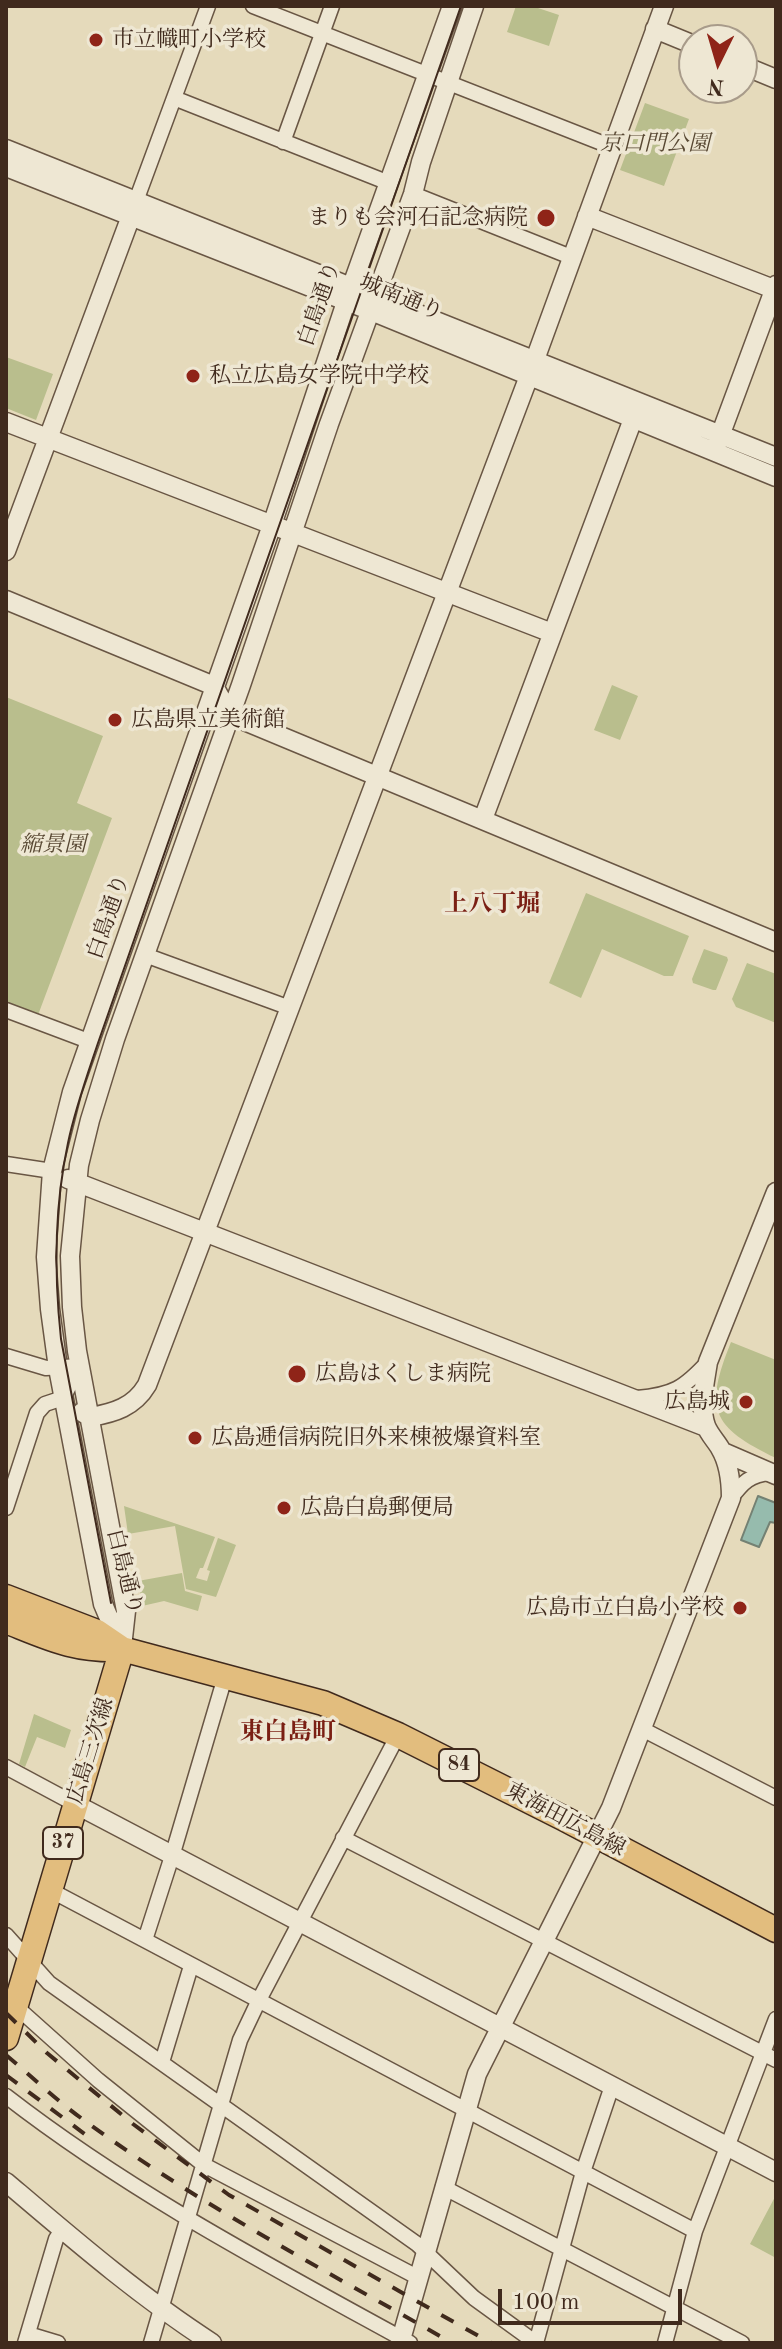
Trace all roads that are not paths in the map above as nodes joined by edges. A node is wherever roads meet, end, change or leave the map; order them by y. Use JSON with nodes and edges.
{"nodes":[{"id":1,"x":208,"y":6,"type":"edge"},
{"id":2,"x":253,"y":6,"type":"edge"},
{"id":3,"x":332,"y":6,"type":"edge"},
{"id":4,"x":452,"y":6,"type":"edge"},
{"id":5,"x":474,"y":6,"type":"edge"},
{"id":6,"x":664,"y":6,"type":"edge"},
{"id":7,"x":655,"y":29,"type":"junction"},
{"id":8,"x":322,"y":34,"type":"junction"},
{"id":9,"x":678,"y":38,"type":"edge"},
{"id":10,"x":427,"y":76,"type":"junction"},
{"id":11,"x":446,"y":83,"type":"junction"},
{"id":12,"x":174,"y":98,"type":"junction"},
{"id":13,"x":283,"y":142,"type":"junction"},
{"id":14,"x":612,"y":147,"type":"junction"},
{"id":15,"x":6,"y":149,"type":"edge"},
{"id":16,"x":6,"y":167,"type":"edge"},
{"id":17,"x":389,"y":183,"type":"junction"},
{"id":18,"x":413,"y":194,"type":"junction"},
{"id":19,"x":133,"y":209,"type":"junction"},
{"id":20,"x":587,"y":216,"type":"junction"},
{"id":21,"x":571,"y":257,"type":"junction"},
{"id":22,"x":776,"y":288,"type":"edge"},
{"id":23,"x":349,"y":295,"type":"junction"},
{"id":24,"x":374,"y":304,"type":"junction"},
{"id":25,"x":532,"y":368,"type":"junction"},
{"id":26,"x":633,"y":419,"type":"junction"},
{"id":27,"x":6,"y":422,"type":"edge"},
{"id":28,"x":48,"y":438,"type":"junction"},
{"id":29,"x":717,"y":443,"type":"junction"},
{"id":30,"x":776,"y":457,"type":"edge"},
{"id":31,"x":776,"y":477,"type":"edge"},
{"id":32,"x":272,"y":525,"type":"junction"},
{"id":33,"x":292,"y":533,"type":"junction"},
{"id":34,"x":6,"y":551,"type":"edge"},
{"id":35,"x":446,"y":590,"type":"junction"},
{"id":36,"x":6,"y":600,"type":"edge"},
{"id":37,"x":552,"y":633,"type":"junction"},
{"id":38,"x":214,"y":686,"type":"junction"},
{"id":39,"x":230,"y":715,"type":"junction"},
{"id":40,"x":378,"y":776,"type":"junction"},
{"id":41,"x":483,"y":819,"type":"junction"},
{"id":42,"x":776,"y":942,"type":"edge"},
{"id":43,"x":145,"y":955,"type":"junction"},
{"id":44,"x":290,"y":1008,"type":"junction"},
{"id":45,"x":6,"y":1010,"type":"edge"},
{"id":46,"x":6,"y":1021,"type":"edge"},
{"id":47,"x":59,"y":1030,"type":"junction"},
{"id":48,"x":91,"y":1042,"type":"junction"},
{"id":49,"x":6,"y":1156,"type":"edge"},
{"id":50,"x":6,"y":1164,"type":"edge"},
{"id":51,"x":25,"y":1165,"type":"junction"},
{"id":52,"x":52,"y":1171,"type":"junction"},
{"id":53,"x":77,"y":1184,"type":"junction"},
{"id":54,"x":776,"y":1192,"type":"edge"},
{"id":55,"x":205,"y":1233,"type":"junction"},
{"id":56,"x":6,"y":1356,"type":"edge"},
{"id":57,"x":708,"y":1362,"type":"junction"},
{"id":58,"x":80,"y":1366,"type":"junction"},
{"id":59,"x":58,"y":1368,"type":"junction"},
{"id":60,"x":63,"y":1398,"type":"junction"},
{"id":61,"x":637,"y":1398,"type":"junction"},
{"id":62,"x":90,"y":1417,"type":"junction"},
{"id":63,"x":706,"y":1427,"type":"junction"},
{"id":64,"x":723,"y":1452,"type":"junction"},
{"id":65,"x":773,"y":1474,"type":"edge"},
{"id":66,"x":731,"y":1498,"type":"junction"},
{"id":67,"x":6,"y":1508,"type":"edge"},
{"id":68,"x":6,"y":1597,"type":"edge"},
{"id":69,"x":6,"y":1621,"type":"edge"},
{"id":70,"x":122,"y":1649,"type":"junction"},
{"id":71,"x":225,"y":1677,"type":"junction"},
{"id":72,"x":642,"y":1729,"type":"junction"},
{"id":73,"x":398,"y":1735,"type":"junction"},
{"id":74,"x":6,"y":1767,"type":"edge"},
{"id":75,"x":776,"y":1798,"type":"edge"},
{"id":76,"x":75,"y":1804,"type":"junction"},
{"id":77,"x":598,"y":1837,"type":"junction"},
{"id":78,"x":343,"y":1838,"type":"junction"},
{"id":79,"x":173,"y":1853,"type":"junction"},
{"id":80,"x":50,"y":1890,"type":"junction"},
{"id":81,"x":301,"y":1921,"type":"junction"},
{"id":82,"x":776,"y":1930,"type":"edge"},
{"id":83,"x":6,"y":1935,"type":"edge"},
{"id":84,"x":145,"y":1940,"type":"junction"},
{"id":85,"x":546,"y":1940,"type":"junction"},
{"id":86,"x":29,"y":1961,"type":"junction"},
{"id":87,"x":191,"y":1966,"type":"junction"},
{"id":88,"x":259,"y":2000,"type":"junction"},
{"id":89,"x":11,"y":2002,"type":"edge"},
{"id":90,"x":776,"y":2019,"type":"edge"},
{"id":91,"x":500,"y":2026,"type":"junction"},
{"id":92,"x":6,"y":2038,"type":"edge"},
{"id":93,"x":770,"y":2056,"type":"edge"},
{"id":94,"x":162,"y":2062,"type":"junction"},
{"id":95,"x":612,"y":2086,"type":"junction"},
{"id":96,"x":6,"y":2096,"type":"edge"},
{"id":97,"x":221,"y":2105,"type":"junction"},
{"id":98,"x":466,"y":2110,"type":"junction"},
{"id":99,"x":729,"y":2147,"type":"junction"},
{"id":100,"x":204,"y":2165,"type":"junction"},
{"id":101,"x":583,"y":2172,"type":"junction"},
{"id":102,"x":776,"y":2172,"type":"edge"},
{"id":103,"x":6,"y":2182,"type":"edge"},
{"id":104,"x":443,"y":2187,"type":"junction"},
{"id":105,"x":188,"y":2218,"type":"junction"},
{"id":106,"x":62,"y":2230,"type":"junction"},
{"id":107,"x":695,"y":2231,"type":"junction"},
{"id":108,"x":561,"y":2250,"type":"junction"},
{"id":109,"x":425,"y":2253,"type":"junction"},
{"id":110,"x":419,"y":2278,"type":"junction"},
{"id":111,"x":162,"y":2308,"type":"junction"},
{"id":112,"x":675,"y":2308,"type":"junction"},
{"id":113,"x":26,"y":2339,"type":"edge"},
{"id":114,"x":205,"y":2341,"type":"edge"},
{"id":115,"x":404,"y":2342,"type":"edge"},
{"id":116,"x":58,"y":2343,"type":"edge"},
{"id":117,"x":151,"y":2343,"type":"edge"},
{"id":118,"x":536,"y":2343,"type":"edge"},
{"id":119,"x":665,"y":2343,"type":"edge"},
{"id":120,"x":742,"y":2343,"type":"edge"}],
"edges":[{"from":1,"to":12,"type":"street"},
{"from":2,"to":8,"type":"street"},
{"from":3,"to":8,"type":"street"},
{"from":4,"to":10,"type":"street","name":"白島通り"},
{"from":5,"to":11,"type":"street","name":"白島通り"},
{"from":6,"to":7,"type":"street"},
{"from":7,"to":9,"type":"street"},
{"from":7,"to":14,"type":"street"},
{"from":8,"to":10,"type":"street"},
{"from":8,"to":13,"type":"street"},
{"from":10,"to":11,"type":"street"},
{"from":10,"to":17,"type":"street","name":"白島通り"},
{"from":11,"to":14,"type":"street"},
{"from":11,"to":18,"type":"street","name":"白島通り"},
{"from":12,"to":13,"type":"street"},
{"from":12,"to":19,"type":"street"},
{"from":13,"to":17,"type":"street"},
{"from":14,"to":20,"type":"street"},
{"from":15,"to":19,"type":"street","name":"城南通り"},
{"from":16,"to":19,"type":"street","name":"城南通り"},
{"from":17,"to":23,"type":"street","name":"白島通り"},
{"from":18,"to":21,"type":"street"},
{"from":18,"to":24,"type":"street","name":"白島通り"},
{"from":19,"to":23,"type":"street","name":"城南通り"},
{"from":19,"to":28,"type":"street"},
{"from":20,"to":21,"type":"street"},
{"from":20,"to":22,"type":"street"},
{"from":21,"to":25,"type":"street"},
{"from":22,"to":29,"type":"street"},
{"from":23,"to":24,"type":"street","name":"城南通り"},
{"from":23,"to":32,"type":"street","name":"白島通り"},
{"from":24,"to":25,"type":"street","name":"城南通り"},
{"from":24,"to":33,"type":"street","name":"白島通り"},
{"from":25,"to":26,"type":"street","name":"城南通り"},
{"from":25,"to":29,"type":"street","name":"城南通り"},
{"from":25,"to":35,"type":"street"},
{"from":26,"to":29,"type":"street","name":"城南通り"},
{"from":26,"to":37,"type":"street"},
{"from":27,"to":28,"type":"street"},
{"from":28,"to":32,"type":"street"},
{"from":28,"to":34,"type":"street"},
{"from":29,"to":30,"type":"street","name":"城南通り"},
{"from":29,"to":31,"type":"street","name":"城南通り"},
{"from":32,"to":33,"type":"street"},
{"from":32,"to":38,"type":"street","name":"白島通り"},
{"from":33,"to":35,"type":"street"},
{"from":33,"to":39,"type":"street","name":"白島通り"},
{"from":35,"to":37,"type":"street"},
{"from":35,"to":40,"type":"street"},
{"from":36,"to":38,"type":"street"},
{"from":37,"to":41,"type":"street"},
{"from":38,"to":39,"type":"street"},
{"from":38,"to":48,"type":"street","name":"白島通り"},
{"from":39,"to":40,"type":"street"},
{"from":39,"to":43,"type":"street","name":"白島通り"},
{"from":40,"to":41,"type":"street"},
{"from":40,"to":44,"type":"street"},
{"from":41,"to":42,"type":"street"},
{"from":43,"to":44,"type":"street"},
{"from":43,"to":53,"type":"street","name":"白島通り"},
{"from":44,"to":55,"type":"street"},
{"from":45,"to":47,"type":"street"},
{"from":46,"to":47,"type":"street"},
{"from":47,"to":48,"type":"street"},
{"from":48,"to":52,"type":"street","name":"白島通り"},
{"from":49,"to":51,"type":"street"},
{"from":50,"to":51,"type":"street"},
{"from":51,"to":52,"type":"street"},
{"from":52,"to":53,"type":"street"},
{"from":52,"to":59,"type":"street","name":"白島通り"},
{"from":53,"to":55,"type":"street"},
{"from":53,"to":58,"type":"street","name":"白島通り"},
{"from":54,"to":57,"type":"street"},
{"from":55,"to":61,"type":"street"},
{"from":55,"to":62,"type":"street"},
{"from":56,"to":59,"type":"street"},
{"from":57,"to":61,"type":"street"},
{"from":57,"to":63,"type":"street"},
{"from":58,"to":59,"type":"street"},
{"from":58,"to":60,"type":"street"},
{"from":58,"to":62,"type":"street","name":"白島通り"},
{"from":59,"to":60,"type":"street","name":"白島通り"},
{"from":60,"to":62,"type":"street"},
{"from":60,"to":67,"type":"street"},
{"from":60,"to":70,"type":"street","name":"白島通り"},
{"from":61,"to":63,"type":"street"},
{"from":62,"to":70,"type":"street","name":"白島通り"},
{"from":63,"to":64,"type":"street"},
{"from":64,"to":65,"type":"street"},
{"from":64,"to":66,"type":"street"},
{"from":65,"to":66,"type":"street"},
{"from":66,"to":72,"type":"street"},
{"from":68,"to":70,"type":"main road"},
{"from":69,"to":70,"type":"main road"},
{"from":70,"to":71,"type":"main road","name":"東海田広島線","number":"84"},
{"from":70,"to":76,"type":"main road","name":"広島三次線","number":"37"},
{"from":71,"to":73,"type":"main road","name":"東海田広島線","number":"84"},
{"from":71,"to":79,"type":"street"},
{"from":72,"to":75,"type":"street"},
{"from":72,"to":77,"type":"street"},
{"from":73,"to":77,"type":"main road","name":"東海田広島線","number":"84"},
{"from":73,"to":78,"type":"street"},
{"from":74,"to":76,"type":"street"},
{"from":76,"to":79,"type":"street"},
{"from":76,"to":80,"type":"main road","name":"広島三次線","number":"37"},
{"from":77,"to":82,"type":"main road","name":"東海田広島線","number":"84"},
{"from":77,"to":85,"type":"street"},
{"from":78,"to":81,"type":"street"},
{"from":78,"to":85,"type":"street"},
{"from":79,"to":81,"type":"street"},
{"from":79,"to":84,"type":"street"},
{"from":80,"to":84,"type":"street"},
{"from":80,"to":86,"type":"main road","name":"広島三次線","number":"37"},
{"from":81,"to":88,"type":"street"},
{"from":81,"to":91,"type":"street"},
{"from":83,"to":86,"type":"street"},
{"from":84,"to":87,"type":"street"},
{"from":85,"to":91,"type":"street"},
{"from":85,"to":93,"type":"street"},
{"from":86,"to":89,"type":"main road","name":"広島三次線","number":"37"},
{"from":86,"to":94,"type":"street"},
{"from":87,"to":88,"type":"street"},
{"from":87,"to":94,"type":"street"},
{"from":88,"to":97,"type":"street"},
{"from":88,"to":98,"type":"street"},
{"from":89,"to":92,"type":"main road","name":"広島三次線","number":"37"},
{"from":89,"to":100,"type":"street"},
{"from":90,"to":93,"type":"street"},
{"from":91,"to":95,"type":"street"},
{"from":91,"to":98,"type":"street"},
{"from":93,"to":99,"type":"street"},
{"from":94,"to":97,"type":"street"},
{"from":95,"to":99,"type":"street"},
{"from":95,"to":101,"type":"street"},
{"from":96,"to":105,"type":"street"},
{"from":97,"to":100,"type":"street"},
{"from":97,"to":109,"type":"street"},
{"from":98,"to":101,"type":"street"},
{"from":98,"to":104,"type":"street"},
{"from":99,"to":102,"type":"street"},
{"from":99,"to":107,"type":"street"},
{"from":100,"to":105,"type":"street"},
{"from":100,"to":110,"type":"street"},
{"from":101,"to":107,"type":"street"},
{"from":101,"to":108,"type":"street"},
{"from":103,"to":106,"type":"street"},
{"from":104,"to":108,"type":"street"},
{"from":104,"to":109,"type":"street"},
{"from":105,"to":111,"type":"street"},
{"from":105,"to":115,"type":"street"},
{"from":106,"to":111,"type":"street"},
{"from":106,"to":113,"type":"street"},
{"from":107,"to":112,"type":"street"},
{"from":108,"to":112,"type":"street"},
{"from":108,"to":118,"type":"street"},
{"from":109,"to":110,"type":"street"},
{"from":109,"to":118,"type":"street"},
{"from":110,"to":115,"type":"street"},
{"from":111,"to":114,"type":"street"},
{"from":111,"to":117,"type":"street"},
{"from":112,"to":119,"type":"street"},
{"from":112,"to":120,"type":"street"},
{"from":113,"to":116,"type":"street"}]}
